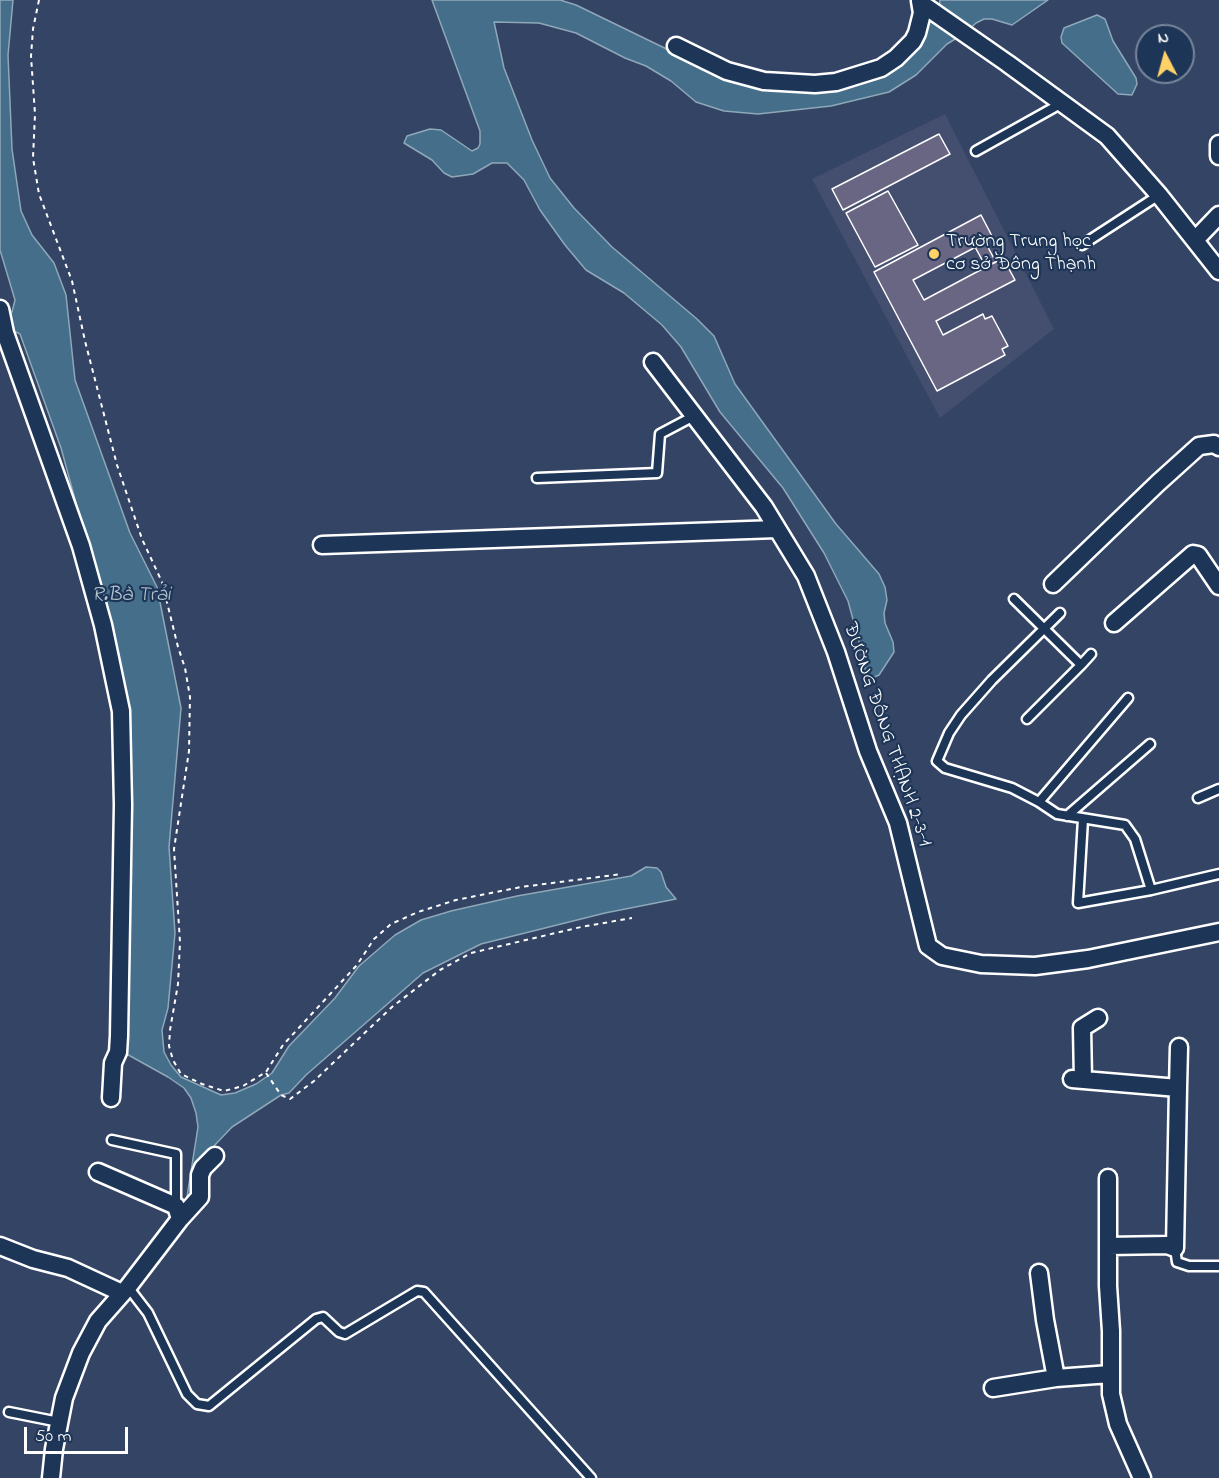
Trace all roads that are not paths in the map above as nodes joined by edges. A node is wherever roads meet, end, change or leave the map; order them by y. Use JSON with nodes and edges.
{"nodes":[{"id":1,"x":922,"y":2,"type":"edge"},
{"id":2,"x":676,"y":46,"type":"dead end"},
{"id":3,"x":1062,"y":103,"type":"junction"},
{"id":4,"x":1219,"y":144,"type":"edge"},
{"id":5,"x":976,"y":151,"type":"dead end"},
{"id":6,"x":1219,"y":156,"type":"edge"},
{"id":7,"x":1159,"y":195,"type":"junction"},
{"id":8,"x":1219,"y":215,"type":"edge"},
{"id":9,"x":1195,"y":240,"type":"junction"},
{"id":10,"x":1082,"y":246,"type":"dead end"},
{"id":11,"x":1219,"y":271,"type":"edge"},
{"id":12,"x":0,"y":310,"type":"edge"},
{"id":13,"x":653,"y":362,"type":"dead end"},
{"id":14,"x":694,"y":416,"type":"junction"},
{"id":15,"x":1219,"y":447,"type":"edge"},
{"id":16,"x":537,"y":478,"type":"dead end"},
{"id":17,"x":777,"y":529,"type":"junction"},
{"id":18,"x":322,"y":545,"type":"dead end"},
{"id":19,"x":1053,"y":584,"type":"dead end"},
{"id":20,"x":1219,"y":586,"type":"edge"},
{"id":21,"x":1014,"y":599,"type":"dead end"},
{"id":22,"x":1060,"y":613,"type":"dead end"},
{"id":23,"x":1114,"y":623,"type":"dead end"},
{"id":24,"x":1044,"y":628,"type":"junction"},
{"id":25,"x":1091,"y":654,"type":"dead end"},
{"id":26,"x":1081,"y":664,"type":"junction"},
{"id":27,"x":1128,"y":698,"type":"dead end"},
{"id":28,"x":1027,"y":719,"type":"dead end"},
{"id":29,"x":1150,"y":744,"type":"dead end"},
{"id":30,"x":1219,"y":789,"type":"edge"},
{"id":31,"x":1198,"y":798,"type":"dead end"},
{"id":32,"x":1039,"y":802,"type":"junction"},
{"id":33,"x":1067,"y":816,"type":"junction"},
{"id":34,"x":1083,"y":819,"type":"junction"},
{"id":35,"x":1219,"y":874,"type":"edge"},
{"id":36,"x":1151,"y":890,"type":"junction"},
{"id":37,"x":1219,"y":932,"type":"edge"},
{"id":38,"x":1098,"y":1018,"type":"dead end"},
{"id":39,"x":1179,"y":1047,"type":"dead end"},
{"id":40,"x":1178,"y":1088,"type":"junction"},
{"id":41,"x":111,"y":1098,"type":"dead end"},
{"id":42,"x":112,"y":1140,"type":"dead end"},
{"id":43,"x":215,"y":1156,"type":"dead end"},
{"id":44,"x":98,"y":1172,"type":"dead end"},
{"id":45,"x":1108,"y":1178,"type":"dead end"},
{"id":46,"x":178,"y":1213,"type":"junction"},
{"id":47,"x":0,"y":1246,"type":"edge"},
{"id":48,"x":1108,"y":1246,"type":"junction"},
{"id":49,"x":1175,"y":1248,"type":"junction"},
{"id":50,"x":1219,"y":1266,"type":"edge"},
{"id":51,"x":1039,"y":1273,"type":"dead end"},
{"id":52,"x":125,"y":1290,"type":"junction"},
{"id":53,"x":1110,"y":1374,"type":"junction"},
{"id":54,"x":1056,"y":1378,"type":"junction"},
{"id":55,"x":993,"y":1388,"type":"dead end"},
{"id":56,"x":9,"y":1412,"type":"dead end"},
{"id":57,"x":59,"y":1422,"type":"junction"},
{"id":58,"x":51,"y":1478,"type":"edge"},
{"id":59,"x":591,"y":1478,"type":"edge"},
{"id":60,"x":1142,"y":1478,"type":"edge"}],
"edges":[{"from":1,"to":2,"type":"street"},
{"from":1,"to":3,"type":"street"},
{"from":3,"to":5,"type":"lane"},
{"from":3,"to":7,"type":"street"},
{"from":4,"to":6,"type":"street"},
{"from":7,"to":9,"type":"street"},
{"from":7,"to":10,"type":"lane"},
{"from":8,"to":9,"type":"street"},
{"from":9,"to":11,"type":"street"},
{"from":12,"to":41,"type":"street"},
{"from":13,"to":14,"type":"street","name":"ĐƯỜNG ĐÔNG THẠNH 2-3-1"},
{"from":14,"to":16,"type":"lane"},
{"from":14,"to":17,"type":"street","name":"ĐƯỜNG ĐÔNG THẠNH 2-3-1"},
{"from":15,"to":19,"type":"street"},
{"from":17,"to":18,"type":"street"},
{"from":17,"to":37,"type":"street","name":"ĐƯỜNG ĐÔNG THẠNH 2-3-1"},
{"from":20,"to":23,"type":"street"},
{"from":21,"to":24,"type":"lane"},
{"from":22,"to":24,"type":"lane"},
{"from":24,"to":26,"type":"lane"},
{"from":24,"to":32,"type":"lane"},
{"from":25,"to":26,"type":"lane"},
{"from":26,"to":28,"type":"lane"},
{"from":27,"to":32,"type":"lane"},
{"from":29,"to":33,"type":"lane"},
{"from":30,"to":31,"type":"lane"},
{"from":32,"to":33,"type":"lane"},
{"from":33,"to":34,"type":"lane"},
{"from":34,"to":36,"type":"lane"},
{"from":34,"to":36,"type":"lane"},
{"from":35,"to":36,"type":"lane"},
{"from":38,"to":40,"type":"street"},
{"from":39,"to":40,"type":"street"},
{"from":40,"to":49,"type":"street"},
{"from":42,"to":46,"type":"lane"},
{"from":43,"to":46,"type":"street"},
{"from":44,"to":46,"type":"street"},
{"from":45,"to":48,"type":"street"},
{"from":46,"to":52,"type":"street"},
{"from":47,"to":52,"type":"street"},
{"from":48,"to":49,"type":"street"},
{"from":48,"to":53,"type":"street"},
{"from":49,"to":50,"type":"lane"},
{"from":51,"to":54,"type":"street"},
{"from":52,"to":57,"type":"street"},
{"from":52,"to":59,"type":"lane"},
{"from":53,"to":54,"type":"street"},
{"from":53,"to":60,"type":"street"},
{"from":54,"to":55,"type":"street"},
{"from":56,"to":57,"type":"lane"},
{"from":57,"to":58,"type":"street"}]}
